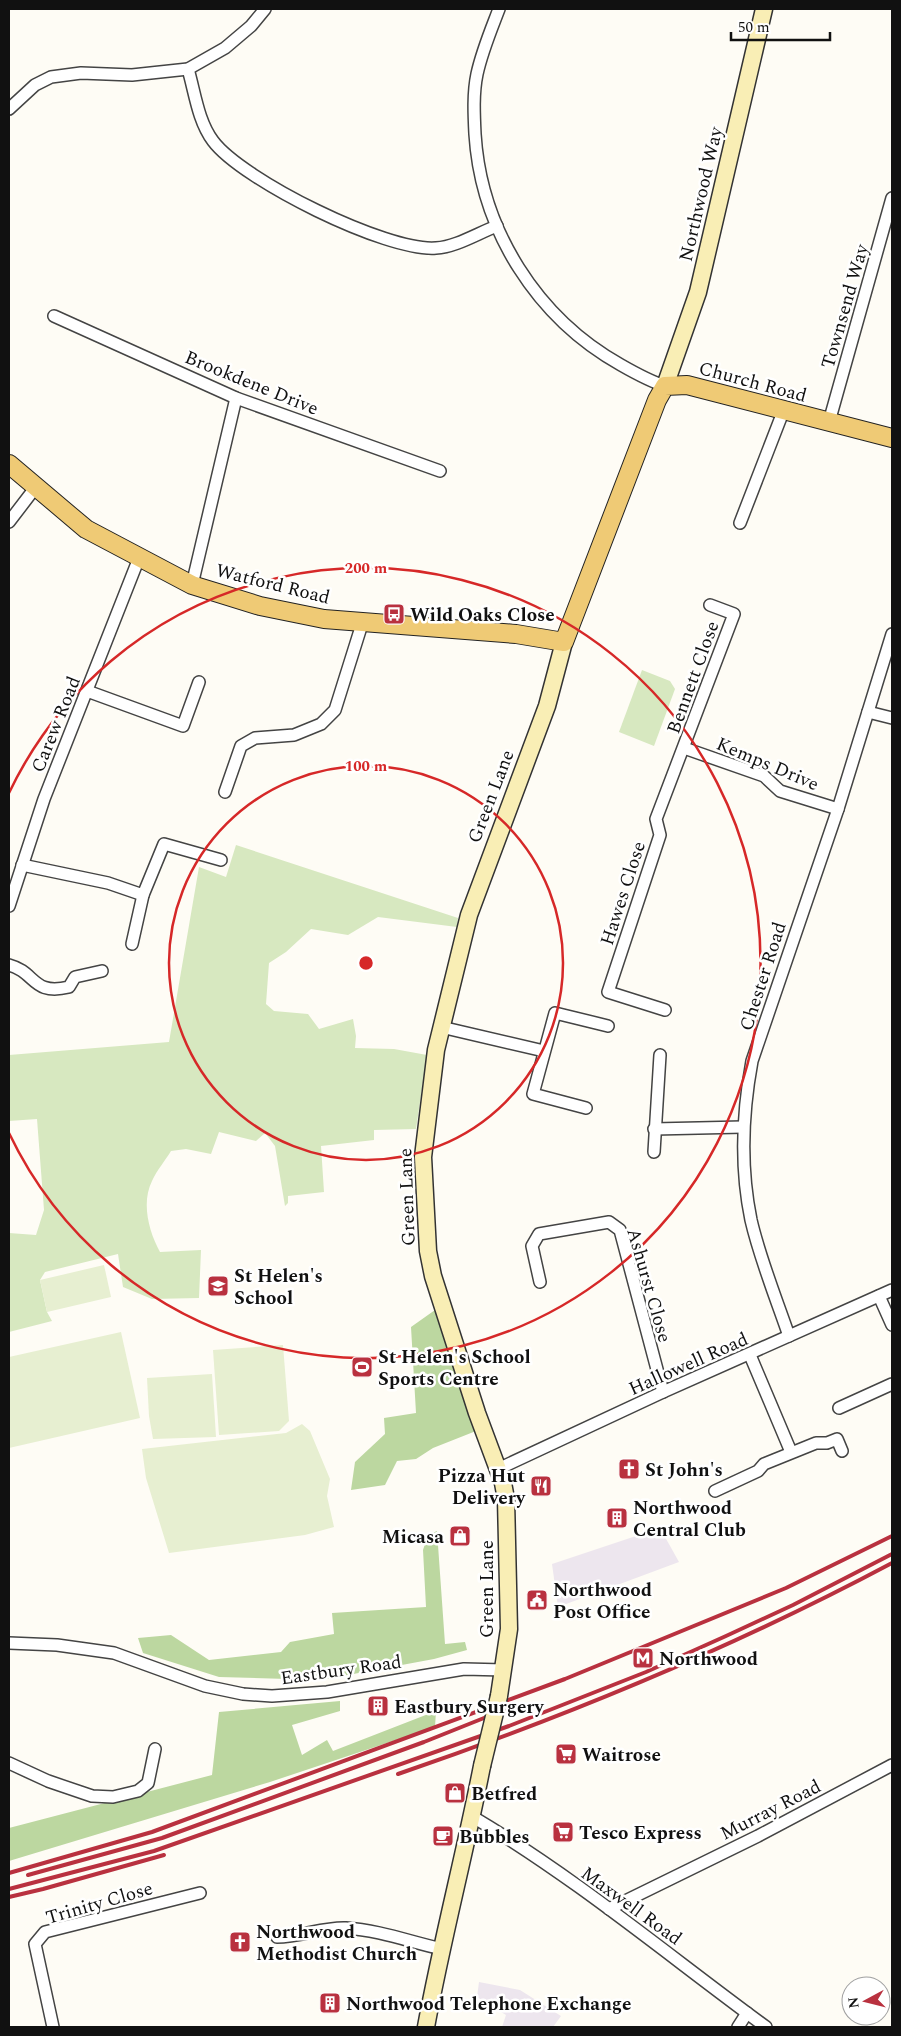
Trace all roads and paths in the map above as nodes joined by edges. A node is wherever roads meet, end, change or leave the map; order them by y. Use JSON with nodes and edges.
{"nodes":[{"id":1,"x":265,"y":9,"type":"edge"},
{"id":2,"x":499,"y":9,"type":"edge"},
{"id":3,"x":764,"y":9,"type":"edge"},
{"id":4,"x":188,"y":69,"type":"junction"},
{"id":5,"x":9,"y":109,"type":"edge"},
{"id":6,"x":892,"y":198,"type":"edge"},
{"id":7,"x":497,"y":226,"type":"junction"},
{"id":8,"x":54,"y":316,"type":"dead end"},
{"id":9,"x":665,"y":386,"type":"junction"},
{"id":10,"x":236,"y":398,"type":"junction"},
{"id":11,"x":783,"y":412,"type":"junction"},
{"id":12,"x":829,"y":422,"type":"junction"},
{"id":13,"x":892,"y":438,"type":"edge"},
{"id":14,"x":9,"y":464,"type":"edge"},
{"id":15,"x":440,"y":471,"type":"dead end"},
{"id":16,"x":35,"y":488,"type":"junction"},
{"id":17,"x":9,"y":522,"type":"edge"},
{"id":18,"x":740,"y":523,"type":"dead end"},
{"id":19,"x":139,"y":558,"type":"junction"},
{"id":20,"x":192,"y":585,"type":"junction"},
{"id":21,"x":710,"y":605,"type":"dead end"},
{"id":22,"x":362,"y":624,"type":"junction"},
{"id":23,"x":892,"y":634,"type":"edge"},
{"id":24,"x":564,"y":642,"type":"junction"},
{"id":25,"x":200,"y":682,"type":"dead end"},
{"id":26,"x":87,"y":691,"type":"junction"},
{"id":27,"x":868,"y":712,"type":"junction"},
{"id":28,"x":892,"y":718,"type":"edge"},
{"id":29,"x":684,"y":748,"type":"junction"},
{"id":30,"x":225,"y":792,"type":"dead end"},
{"id":31,"x":838,"y":809,"type":"junction"},
{"id":32,"x":221,"y":860,"type":"dead end"},
{"id":33,"x":22,"y":865,"type":"junction"},
{"id":34,"x":143,"y":895,"type":"junction"},
{"id":35,"x":9,"y":906,"type":"edge"},
{"id":36,"x":132,"y":944,"type":"dead end"},
{"id":37,"x":9,"y":966,"type":"edge"},
{"id":38,"x":102,"y":971,"type":"dead end"},
{"id":39,"x":665,"y":1010,"type":"dead end"},
{"id":40,"x":608,"y":1026,"type":"dead end"},
{"id":41,"x":441,"y":1027,"type":"junction"},
{"id":42,"x":544,"y":1051,"type":"junction"},
{"id":43,"x":660,"y":1054,"type":"dead end"},
{"id":44,"x":586,"y":1108,"type":"dead end"},
{"id":45,"x":743,"y":1128,"type":"junction"},
{"id":46,"x":654,"y":1129,"type":"junction"},
{"id":47,"x":654,"y":1152,"type":"dead end"},
{"id":48,"x":540,"y":1282,"type":"dead end"},
{"id":49,"x":892,"y":1290,"type":"edge"},
{"id":50,"x":879,"y":1296,"type":"junction"},
{"id":51,"x":892,"y":1325,"type":"edge"},
{"id":52,"x":789,"y":1336,"type":"junction"},
{"id":53,"x":750,"y":1355,"type":"junction"},
{"id":54,"x":892,"y":1384,"type":"edge"},
{"id":55,"x":663,"y":1392,"type":"junction"},
{"id":56,"x":839,"y":1408,"type":"dead end"},
{"id":57,"x":842,"y":1451,"type":"dead end"},
{"id":58,"x":791,"y":1452,"type":"junction"},
{"id":59,"x":498,"y":1469,"type":"junction"},
{"id":60,"x":715,"y":1491,"type":"dead end"},
{"id":61,"x":9,"y":1643,"type":"edge"},
{"id":62,"x":504,"y":1670,"type":"junction"},
{"id":63,"x":155,"y":1749,"type":"dead end"},
{"id":64,"x":9,"y":1763,"type":"edge"},
{"id":65,"x":892,"y":1765,"type":"edge"},
{"id":66,"x":473,"y":1817,"type":"junction"},
{"id":67,"x":200,"y":1893,"type":"dead end"},
{"id":68,"x":609,"y":1909,"type":"junction"},
{"id":69,"x":277,"y":1937,"type":"dead end"},
{"id":70,"x":442,"y":1949,"type":"junction"},
{"id":71,"x":747,"y":2013,"type":"junction"},
{"id":72,"x":53,"y":2027,"type":"edge"},
{"id":73,"x":426,"y":2027,"type":"edge"},
{"id":74,"x":738,"y":2027,"type":"edge"},
{"id":75,"x":766,"y":2027,"type":"edge"}],
"edges":[{"from":1,"to":4,"type":"street"},
{"from":2,"to":7,"type":"street"},
{"from":3,"to":9,"type":"main road","name":"Northwood Way"},
{"from":4,"to":5,"type":"street"},
{"from":4,"to":7,"type":"street"},
{"from":6,"to":12,"type":"street","name":"Townsend Way"},
{"from":7,"to":9,"type":"street"},
{"from":8,"to":10,"type":"street","name":"Brookdene Drive"},
{"from":9,"to":11,"type":"main road","name":"Church Road"},
{"from":9,"to":24,"type":"main road","name":"Green Lane"},
{"from":10,"to":15,"type":"street","name":"Brookdene Drive"},
{"from":10,"to":20,"type":"street"},
{"from":11,"to":12,"type":"main road","name":"Church Road"},
{"from":11,"to":18,"type":"street"},
{"from":12,"to":13,"type":"main road","name":"Church Road"},
{"from":14,"to":16,"type":"main road","name":"Watford Road"},
{"from":16,"to":17,"type":"street"},
{"from":16,"to":19,"type":"main road","name":"Watford Road"},
{"from":19,"to":20,"type":"main road","name":"Watford Road"},
{"from":19,"to":26,"type":"street","name":"Carew Road"},
{"from":20,"to":22,"type":"main road","name":"Watford Road"},
{"from":21,"to":29,"type":"street","name":"Bennett Close"},
{"from":22,"to":24,"type":"main road","name":"Watford Road"},
{"from":22,"to":30,"type":"street"},
{"from":23,"to":27,"type":"street","name":"Chester Road"},
{"from":24,"to":41,"type":"main road","name":"Green Lane"},
{"from":25,"to":26,"type":"street"},
{"from":26,"to":33,"type":"street","name":"Carew Road"},
{"from":27,"to":28,"type":"street"},
{"from":27,"to":31,"type":"street","name":"Chester Road"},
{"from":29,"to":31,"type":"street","name":"Kemps Drive"},
{"from":29,"to":39,"type":"street","name":"Hawes Close"},
{"from":31,"to":45,"type":"street","name":"Chester Road"},
{"from":32,"to":34,"type":"street"},
{"from":33,"to":34,"type":"street"},
{"from":33,"to":35,"type":"street","name":"Carew Road"},
{"from":34,"to":36,"type":"street"},
{"from":37,"to":38,"type":"street"},
{"from":40,"to":42,"type":"street"},
{"from":41,"to":42,"type":"street"},
{"from":41,"to":59,"type":"main road","name":"Green Lane"},
{"from":42,"to":44,"type":"street"},
{"from":43,"to":46,"type":"street"},
{"from":45,"to":46,"type":"street"},
{"from":45,"to":52,"type":"street","name":"Chester Road"},
{"from":46,"to":47,"type":"street"},
{"from":48,"to":55,"type":"street","name":"Ashurst Close"},
{"from":49,"to":50,"type":"street","name":"Hallowell Road"},
{"from":50,"to":51,"type":"street"},
{"from":50,"to":52,"type":"street","name":"Hallowell Road"},
{"from":52,"to":53,"type":"street","name":"Hallowell Road"},
{"from":53,"to":55,"type":"street","name":"Hallowell Road"},
{"from":53,"to":58,"type":"street"},
{"from":54,"to":56,"type":"street"},
{"from":55,"to":59,"type":"street","name":"Hallowell Road"},
{"from":57,"to":58,"type":"street"},
{"from":58,"to":60,"type":"street"},
{"from":59,"to":62,"type":"main road","name":"Green Lane"},
{"from":61,"to":62,"type":"street","name":"Eastbury Road"},
{"from":62,"to":66,"type":"main road","name":"Green Lane","bridge":true},
{"from":63,"to":64,"type":"street"},
{"from":65,"to":68,"type":"street","name":"Murray Road"},
{"from":66,"to":68,"type":"street","name":"Maxwell Road"},
{"from":66,"to":70,"type":"main road","name":"Green Lane"},
{"from":67,"to":72,"type":"street","name":"Trinity Close"},
{"from":68,"to":71,"type":"street","name":"Maxwell Road"},
{"from":69,"to":70,"type":"street"},
{"from":70,"to":73,"type":"main road","name":"Green Lane"},
{"from":71,"to":74,"type":"street"},
{"from":71,"to":75,"type":"street","name":"Maxwell Road"}]}
